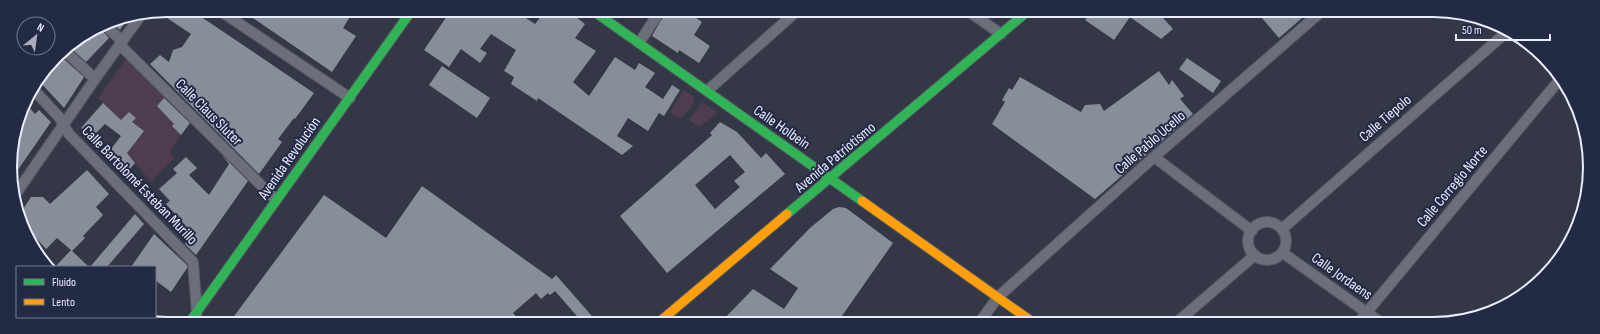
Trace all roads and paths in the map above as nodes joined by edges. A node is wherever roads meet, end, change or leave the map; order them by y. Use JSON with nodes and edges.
{"nodes":[{"id":1,"x":229,"y":17,"type":"edge"},
{"id":2,"x":407,"y":17,"type":"edge"},
{"id":3,"x":602,"y":17,"type":"edge"},
{"id":4,"x":656,"y":17,"type":"edge"},
{"id":5,"x":790,"y":17,"type":"edge"},
{"id":6,"x":977,"y":17,"type":"edge"},
{"id":7,"x":1021,"y":17,"type":"edge"},
{"id":8,"x":1315,"y":17,"type":"edge"},
{"id":9,"x":137,"y":20,"type":"edge"},
{"id":10,"x":108,"y":29,"type":"edge"},
{"id":11,"x":1001,"y":34,"type":"junction"},
{"id":12,"x":1504,"y":35,"type":"edge"},
{"id":13,"x":121,"y":43,"type":"junction"},
{"id":14,"x":639,"y":43,"type":"junction"},
{"id":15,"x":68,"y":54,"type":"edge"},
{"id":16,"x":94,"y":79,"type":"junction"},
{"id":17,"x":1557,"y":83,"type":"edge"},
{"id":18,"x":707,"y":91,"type":"junction"},
{"id":19,"x":37,"y":93,"type":"edge"},
{"id":20,"x":350,"y":98,"type":"junction"},
{"id":21,"x":64,"y":125,"type":"junction"},
{"id":22,"x":1154,"y":158,"type":"junction"},
{"id":23,"x":831,"y":178,"type":"junction"},
{"id":24,"x":19,"y":190,"type":"edge"},
{"id":25,"x":276,"y":200,"type":"junction"},
{"id":26,"x":1282,"y":229,"type":"junction"},
{"id":27,"x":1252,"y":231,"type":"junction"},
{"id":28,"x":1282,"y":253,"type":"junction"},
{"id":29,"x":1255,"y":255,"type":"junction"},
{"id":30,"x":998,"y":297,"type":"junction"},
{"id":31,"x":197,"y":312,"type":"junction"},
{"id":32,"x":1367,"y":312,"type":"junction"},
{"id":33,"x":193,"y":317,"type":"edge"},
{"id":34,"x":197,"y":317,"type":"edge"},
{"id":35,"x":665,"y":317,"type":"edge"},
{"id":36,"x":983,"y":317,"type":"edge"},
{"id":37,"x":1026,"y":317,"type":"edge"},
{"id":38,"x":1183,"y":317,"type":"edge"},
{"id":39,"x":1363,"y":317,"type":"edge"},
{"id":40,"x":1374,"y":317,"type":"edge"}],
"edges":[{"from":1,"to":20,"type":"street"},
{"from":2,"to":20,"type":"main road","name":"Avenida Revolución"},
{"from":3,"to":14,"type":"main road","name":"Calle Holbein"},
{"from":4,"to":14,"type":"street"},
{"from":5,"to":18,"type":"street"},
{"from":6,"to":11,"type":"street"},
{"from":7,"to":11,"type":"main road","name":"Avenida Patriotismo"},
{"from":8,"to":22,"type":"street","name":"Calle Pablo Ucello"},
{"from":9,"to":13,"type":"street"},
{"from":10,"to":13,"type":"street","name":"Calle Claus Sluter"},
{"from":11,"to":23,"type":"main road","name":"Avenida Patriotismo"},
{"from":12,"to":26,"type":"street","name":"Calle Tiepolo"},
{"from":13,"to":16,"type":"street"},
{"from":13,"to":25,"type":"street","name":"Calle Claus Sluter"},
{"from":14,"to":18,"type":"main road","name":"Calle Holbein"},
{"from":15,"to":16,"type":"street"},
{"from":16,"to":21,"type":"street"},
{"from":17,"to":32,"type":"street","name":"Calle Corregio Norte"},
{"from":18,"to":23,"type":"main road","name":"Calle Holbein"},
{"from":19,"to":21,"type":"street","name":"Calle Bartolomé Esteban Murillo"},
{"from":20,"to":25,"type":"main road","name":"Avenida Revolución"},
{"from":21,"to":24,"type":"street"},
{"from":21,"to":31,"type":"street","name":"Calle Bartolomé Esteban Murillo"},
{"from":22,"to":27,"type":"street"},
{"from":22,"to":30,"type":"street","name":"Calle Pablo Ucello"},
{"from":23,"to":30,"type":"main road","name":"Calle Holbein"},
{"from":23,"to":35,"type":"main road","name":"Avenida Patriotismo"},
{"from":25,"to":31,"type":"main road","name":"Avenida Revolución"},
{"from":26,"to":27,"type":"street"},
{"from":26,"to":28,"type":"street"},
{"from":27,"to":29,"type":"street"},
{"from":28,"to":29,"type":"street"},
{"from":28,"to":32,"type":"street","name":"Calle Jordaens"},
{"from":29,"to":38,"type":"street"},
{"from":30,"to":36,"type":"street","name":"Calle Pablo Ucello"},
{"from":30,"to":37,"type":"main road","name":"Calle Holbein"},
{"from":31,"to":33,"type":"main road","name":"Avenida Revolución"},
{"from":31,"to":34,"type":"street","name":"Calle Bartolomé Esteban Murillo"},
{"from":32,"to":39,"type":"street","name":"Calle Corregio Norte"},
{"from":32,"to":40,"type":"street","name":"Calle Jordaens"}]}
